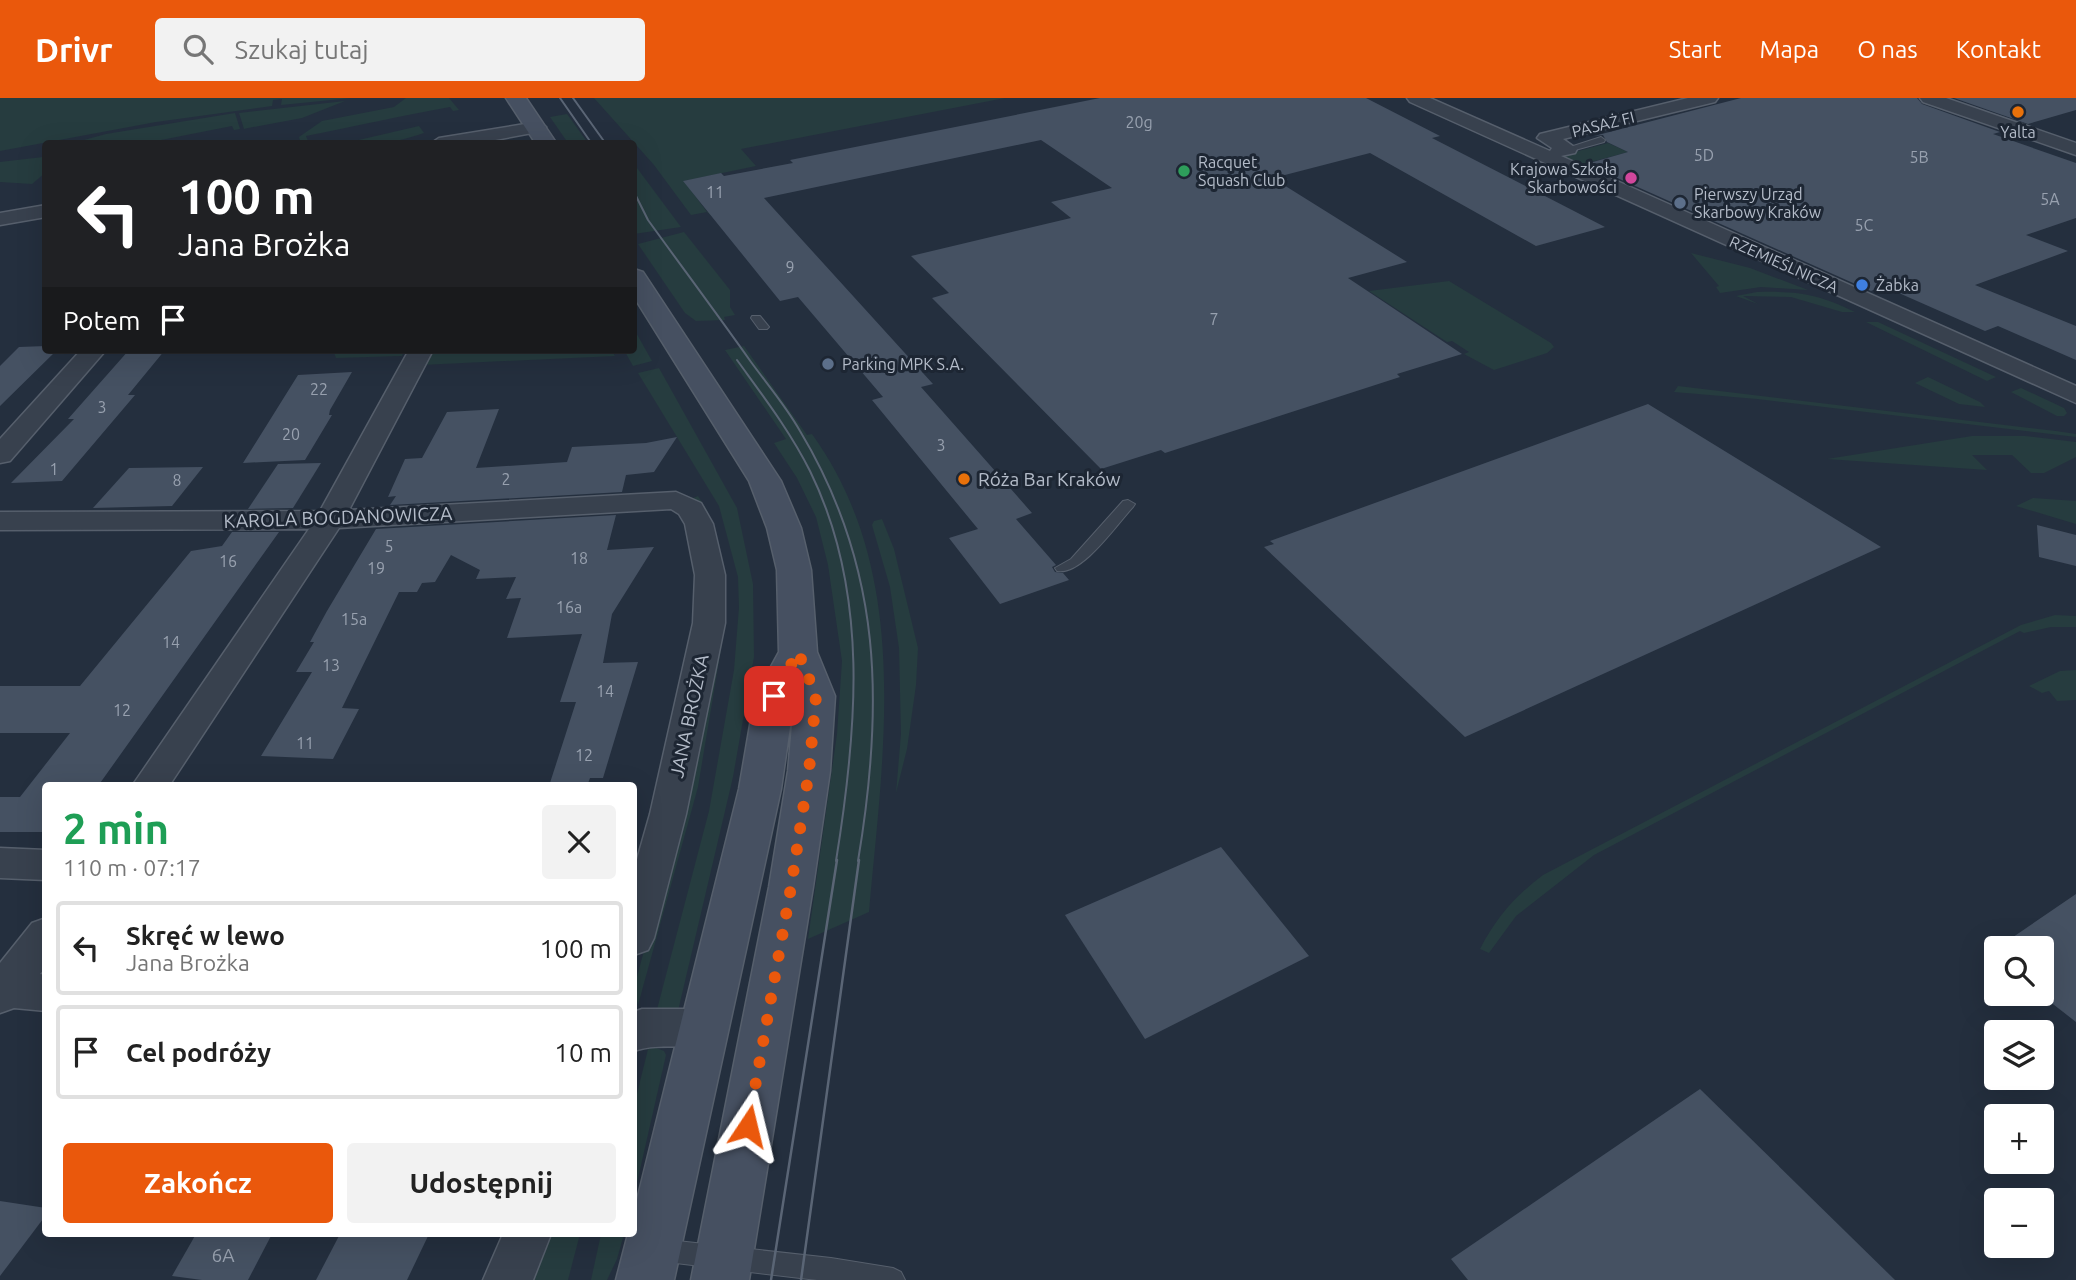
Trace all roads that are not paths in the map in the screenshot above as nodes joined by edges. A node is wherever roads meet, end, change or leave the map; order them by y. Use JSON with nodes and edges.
{"nodes":[{"id":1,"x":516,"y":98,"type":"edge"},
{"id":2,"x":1416,"y":98,"type":"edge"},
{"id":3,"x":1709,"y":98,"type":"edge"},
{"id":4,"x":1929,"y":98,"type":"edge"},
{"id":5,"x":542,"y":135,"type":"edge"},
{"id":6,"x":485,"y":140,"type":"edge"},
{"id":7,"x":1601,"y":140,"type":"dead end"},
{"id":8,"x":1569,"y":149,"type":"junction"},
{"id":9,"x":2076,"y":149,"type":"edge"},
{"id":10,"x":1543,"y":156,"type":"junction"},
{"id":11,"x":42,"y":212,"type":"edge"},
{"id":12,"x":0,"y":219,"type":"edge"},
{"id":13,"x":637,"y":282,"type":"edge"},
{"id":14,"x":90,"y":354,"type":"edge"},
{"id":15,"x":419,"y":354,"type":"edge"},
{"id":16,"x":2076,"y":395,"type":"edge"},
{"id":17,"x":0,"y":455,"type":"edge"},
{"id":18,"x":676,"y":500,"type":"joint"},
{"id":19,"x":1128,"y":504,"type":"dead end"},
{"id":20,"x":330,"y":520,"type":"junction"},
{"id":21,"x":0,"y":522,"type":"edge"},
{"id":22,"x":1062,"y":568,"type":"dead end"},
{"id":23,"x":798,"y":652,"type":"junction"},
{"id":24,"x":153,"y":782,"type":"edge"},
{"id":25,"x":0,"y":863,"type":"edge"},
{"id":26,"x":42,"y":865,"type":"edge"},
{"id":27,"x":637,"y":927,"type":"edge"},
{"id":28,"x":42,"y":939,"type":"edge"},
{"id":29,"x":3,"y":992,"type":"edge"},
{"id":30,"x":42,"y":993,"type":"edge"},
{"id":31,"x":706,"y":1028,"type":"junction"},
{"id":32,"x":637,"y":1030,"type":"edge"},
{"id":33,"x":526,"y":1237,"type":"edge"},
{"id":34,"x":649,"y":1265,"type":"edge"},
{"id":35,"x":722,"y":1269,"type":"edge"},
{"id":36,"x":508,"y":1280,"type":"edge"},
{"id":37,"x":893,"y":1280,"type":"edge"}],
"edges":[{"from":1,"to":5,"type":"main road"},
{"from":2,"to":10,"type":"street","name":"RZEMIEŚLNICZA"},
{"from":3,"to":8,"type":"street","name":"PASAŻ FI"},
{"from":4,"to":9,"type":"street"},
{"from":5,"to":6,"type":"street"},
{"from":7,"to":8,"type":"lane"},
{"from":8,"to":10,"type":"street","name":"PASAŻ FI"},
{"from":10,"to":16,"type":"street","name":"RZEMIEŚLNICZA"},
{"from":11,"to":12,"type":"street"},
{"from":13,"to":23,"type":"main road"},
{"from":14,"to":17,"type":"street"},
{"from":15,"to":20,"type":"street"},
{"from":18,"to":20,"type":"street","name":"KAROLA BOGDANOWICZA"},
{"from":18,"to":27,"type":"street","name":"JANA BROŻKA"},
{"from":19,"to":22,"type":"lane"},
{"from":20,"to":21,"type":"street","name":"KAROLA BOGDANOWICZA"},
{"from":20,"to":24,"type":"street"},
{"from":23,"to":31,"type":"main road"},
{"from":23,"to":35,"type":"main road"},
{"from":25,"to":26,"type":"street"},
{"from":28,"to":29,"type":"street"},
{"from":29,"to":30,"type":"street"},
{"from":31,"to":32,"type":"street"},
{"from":31,"to":34,"type":"main road"},
{"from":33,"to":36,"type":"street"},
{"from":34,"to":35,"type":"lane"},
{"from":35,"to":37,"type":"lane"}]}
